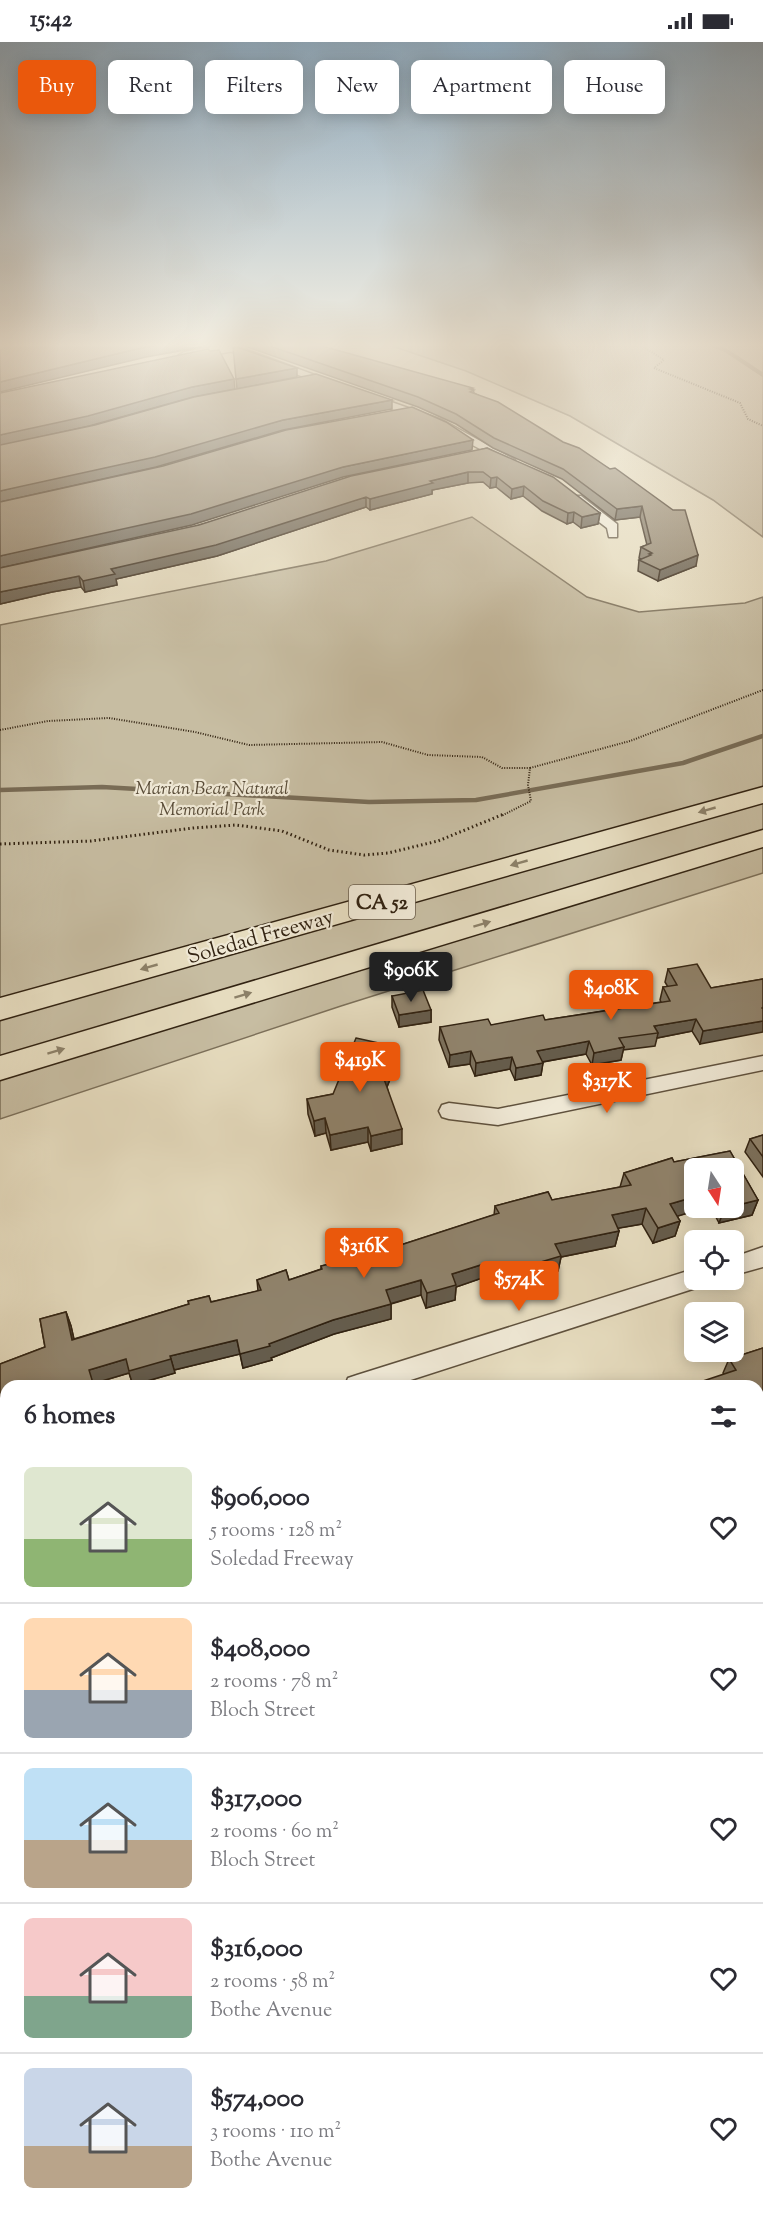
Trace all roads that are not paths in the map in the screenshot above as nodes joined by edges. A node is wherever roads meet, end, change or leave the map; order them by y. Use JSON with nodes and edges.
{"nodes":[{"id":1,"x":478,"y":445,"type":"edge"},
{"id":2,"x":488,"y":452,"type":"junction"},
{"id":3,"x":466,"y":456,"type":"edge"},
{"id":4,"x":520,"y":465,"type":"edge"},
{"id":5,"x":567,"y":490,"type":"edge"},
{"id":6,"x":613,"y":534,"type":"dead end"},
{"id":7,"x":763,"y":795,"type":"edge"},
{"id":8,"x":763,"y":838,"type":"edge"},
{"id":9,"x":763,"y":849,"type":"edge"},
{"id":10,"x":692,"y":860,"type":"junction"},
{"id":11,"x":0,"y":1009,"type":"edge"},
{"id":12,"x":763,"y":1063,"type":"edge"},
{"id":13,"x":0,"y":1068,"type":"edge"},
{"id":14,"x":449,"y":1111,"type":"dead end"},
{"id":15,"x":763,"y":1257,"type":"edge"},
{"id":16,"x":744,"y":1263,"type":"edge"},
{"id":17,"x":684,"y":1282,"type":"edge"},
{"id":18,"x":376,"y":1380,"type":"edge"}],
"edges":[{"from":1,"to":2,"type":"street"},
{"from":2,"to":3,"type":"street"},
{"from":2,"to":4,"type":"street"},
{"from":5,"to":6,"type":"street"},
{"from":7,"to":11,"type":"highway","name":"Soledad Freeway","number":"CA 52","one_way":true},
{"from":8,"to":10,"type":"highway"},
{"from":9,"to":10,"type":"highway"},
{"from":13,"to":10,"type":"highway","number":"CA 52","one_way":true},
{"from":12,"to":14,"type":"street"},
{"from":15,"to":16,"type":"street"},
{"from":17,"to":18,"type":"street"}]}
